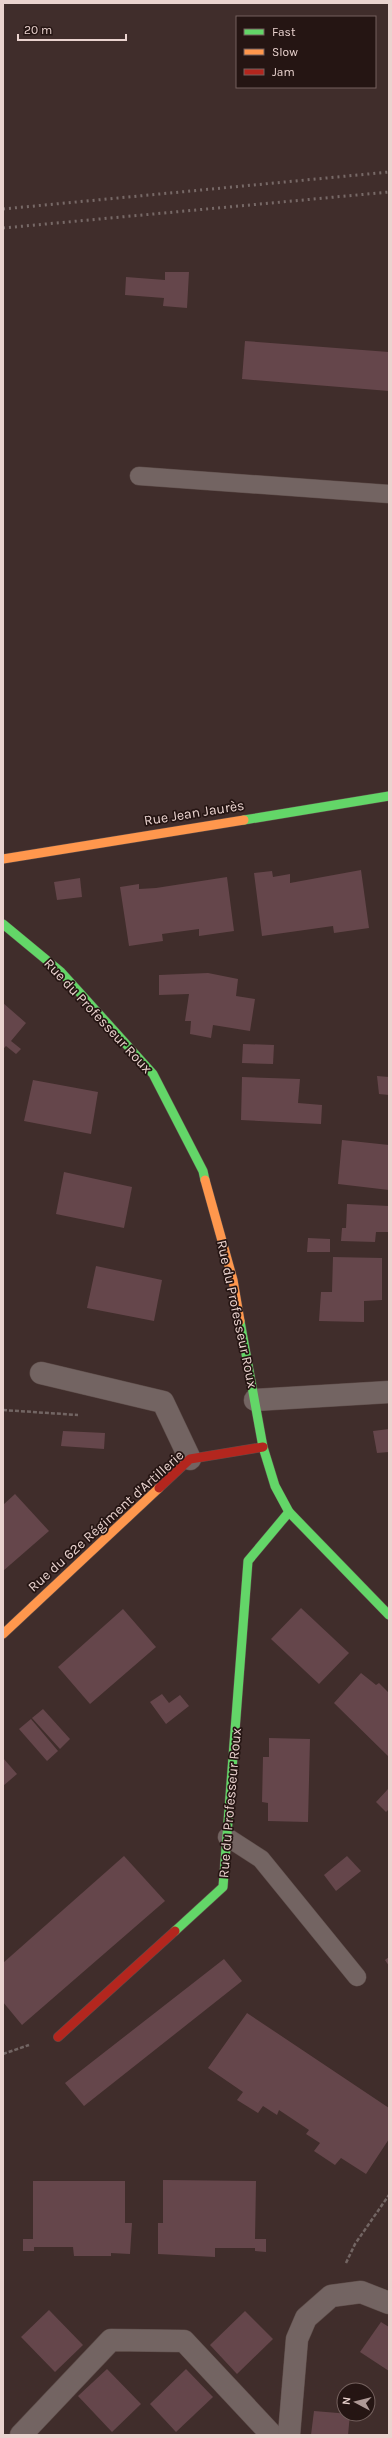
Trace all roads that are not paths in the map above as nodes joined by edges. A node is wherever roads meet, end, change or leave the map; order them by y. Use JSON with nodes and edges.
{"nodes":[{"id":1,"x":139,"y":476,"type":"dead end"},
{"id":2,"x":389,"y":494,"type":"edge"},
{"id":3,"x":389,"y":796,"type":"edge"},
{"id":4,"x":3,"y":859,"type":"edge"},
{"id":5,"x":3,"y":924,"type":"edge"},
{"id":6,"x":41,"y":1373,"type":"dead end"},
{"id":7,"x":389,"y":1392,"type":"edge"},
{"id":8,"x":255,"y":1400,"type":"junction"},
{"id":9,"x":264,"y":1447,"type":"junction"},
{"id":10,"x":190,"y":1459,"type":"junction"},
{"id":11,"x":289,"y":1512,"type":"junction"},
{"id":12,"x":389,"y":1615,"type":"edge"},
{"id":13,"x":3,"y":1634,"type":"edge"},
{"id":14,"x":227,"y":1837,"type":"junction"},
{"id":15,"x":357,"y":1977,"type":"dead end"},
{"id":16,"x":58,"y":2036,"type":"dead end"},
{"id":17,"x":389,"y":2303,"type":"edge"},
{"id":18,"x":21,"y":2435,"type":"edge"},
{"id":19,"x":272,"y":2435,"type":"edge"},
{"id":20,"x":289,"y":2435,"type":"edge"}],
"edges":[{"from":1,"to":2,"type":"lane"},
{"from":3,"to":4,"type":"street","name":"Rue Jean Jaurès"},
{"from":5,"to":8,"type":"street","name":"Rue du Professeur Roux"},
{"from":6,"to":10,"type":"street"},
{"from":7,"to":8,"type":"street"},
{"from":8,"to":9,"type":"street","name":"Rue du Professeur Roux"},
{"from":9,"to":10,"type":"street","name":"Rue du 62e Régiment d'Artillerie"},
{"from":9,"to":11,"type":"street","name":"Rue du Professeur Roux"},
{"from":10,"to":13,"type":"street","name":"Rue du 62e Régiment d'Artillerie"},
{"from":11,"to":12,"type":"street","name":"Rue du Professeur Roux"},
{"from":11,"to":14,"type":"street","name":"Rue du Professeur Roux"},
{"from":14,"to":15,"type":"lane"},
{"from":14,"to":16,"type":"street","name":"Rue du Professeur Roux"},
{"from":17,"to":20,"type":"street"},
{"from":18,"to":19,"type":"street"}]}
